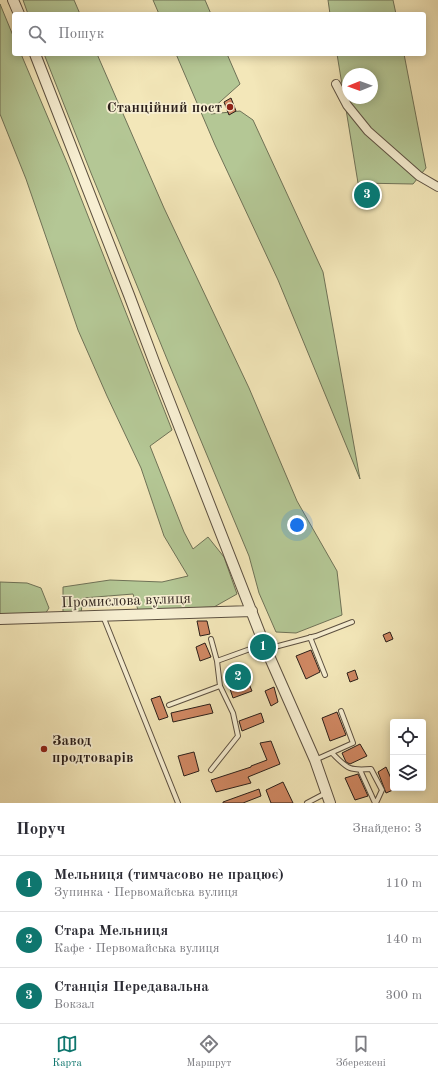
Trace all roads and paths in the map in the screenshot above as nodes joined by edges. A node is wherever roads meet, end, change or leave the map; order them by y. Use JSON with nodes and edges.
{"nodes":[{"id":1,"x":13,"y":0,"type":"edge"},
{"id":2,"x":18,"y":12,"type":"edge"},
{"id":3,"x":36,"y":56,"type":"edge"},
{"id":4,"x":336,"y":84,"type":"dead end"},
{"id":5,"x":438,"y":187,"type":"edge"},
{"id":6,"x":252,"y":611,"type":"junction"},
{"id":7,"x":103,"y":615,"type":"junction"},
{"id":8,"x":0,"y":618,"type":"edge"},
{"id":9,"x":352,"y":622,"type":"dead end"},
{"id":10,"x":310,"y":638,"type":"junction"},
{"id":11,"x":211,"y":639,"type":"dead end"},
{"id":12,"x":266,"y":646,"type":"junction"},
{"id":13,"x":217,"y":661,"type":"junction"},
{"id":14,"x":324,"y":675,"type":"dead end"},
{"id":15,"x":220,"y":686,"type":"junction"},
{"id":16,"x":170,"y":705,"type":"dead end"},
{"id":17,"x":341,"y":711,"type":"dead end"},
{"id":18,"x":332,"y":753,"type":"junction"},
{"id":19,"x":315,"y":760,"type":"junction"},
{"id":20,"x":211,"y":770,"type":"dead end"},
{"id":21,"x":360,"y":770,"type":"junction"},
{"id":22,"x":327,"y":793,"type":"junction"},
{"id":23,"x":178,"y":803,"type":"edge"},
{"id":24,"x":307,"y":803,"type":"edge"},
{"id":25,"x":330,"y":803,"type":"edge"},
{"id":26,"x":375,"y":803,"type":"edge"}],
"edges":[{"from":1,"to":2,"type":"street"},
{"from":3,"to":6,"type":"street"},
{"from":4,"to":5,"type":"street"},
{"from":6,"to":7,"type":"street","name":"Промислова вулиця"},
{"from":6,"to":12,"type":"street"},
{"from":7,"to":8,"type":"street","name":"Промислова вулиця"},
{"from":7,"to":23,"type":"lane"},
{"from":9,"to":10,"type":"lane"},
{"from":10,"to":12,"type":"lane"},
{"from":10,"to":14,"type":"lane"},
{"from":11,"to":13,"type":"lane"},
{"from":12,"to":13,"type":"lane"},
{"from":12,"to":19,"type":"street"},
{"from":13,"to":15,"type":"lane"},
{"from":15,"to":16,"type":"lane"},
{"from":15,"to":20,"type":"lane"},
{"from":17,"to":18,"type":"lane"},
{"from":18,"to":19,"type":"lane"},
{"from":18,"to":21,"type":"lane"},
{"from":19,"to":22,"type":"street"},
{"from":21,"to":26,"type":"lane"},
{"from":21,"to":26,"type":"lane"},
{"from":22,"to":24,"type":"lane"},
{"from":22,"to":25,"type":"street"}]}
